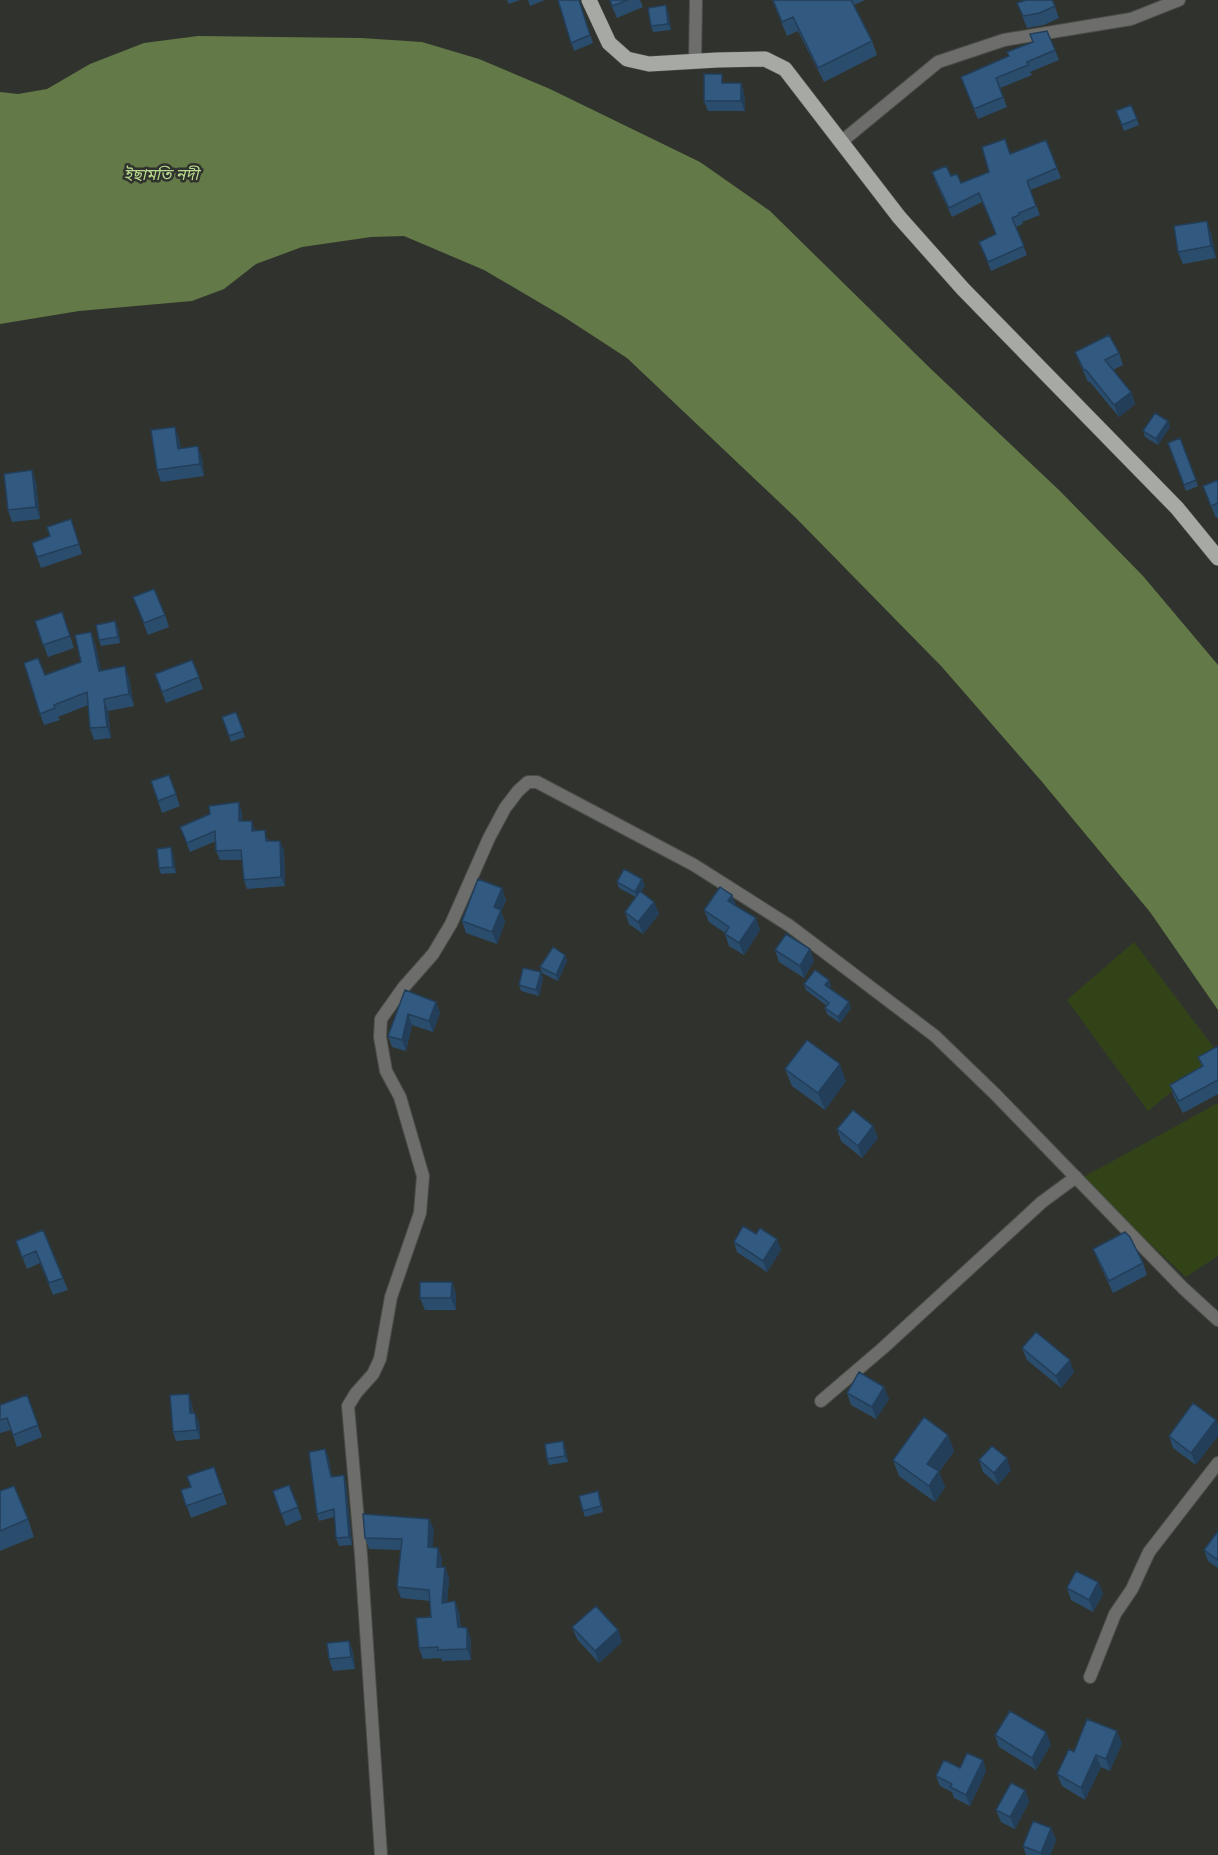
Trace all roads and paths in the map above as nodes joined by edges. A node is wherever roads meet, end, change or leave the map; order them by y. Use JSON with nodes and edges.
{"nodes":[{"id":1,"x":589,"y":0,"type":"edge"},
{"id":2,"x":696,"y":0,"type":"edge"},
{"id":3,"x":1179,"y":0,"type":"edge"},
{"id":4,"x":695,"y":62,"type":"junction"},
{"id":5,"x":841,"y":142,"type":"junction"},
{"id":6,"x":1218,"y":558,"type":"edge"},
{"id":7,"x":1076,"y":1177,"type":"junction"},
{"id":8,"x":1218,"y":1320,"type":"edge"},
{"id":9,"x":821,"y":1401,"type":"dead end"},
{"id":10,"x":1218,"y":1463,"type":"edge"},
{"id":11,"x":1090,"y":1677,"type":"dead end"},
{"id":12,"x":381,"y":1855,"type":"edge"}],
"edges":[{"from":1,"to":4,"type":"main road"},
{"from":2,"to":4,"type":"street"},
{"from":3,"to":5,"type":"street"},
{"from":4,"to":5,"type":"main road"},
{"from":5,"to":6,"type":"main road"},
{"from":7,"to":8,"type":"street"},
{"from":7,"to":9,"type":"street"},
{"from":7,"to":12,"type":"street"},
{"from":10,"to":11,"type":"street"}]}
